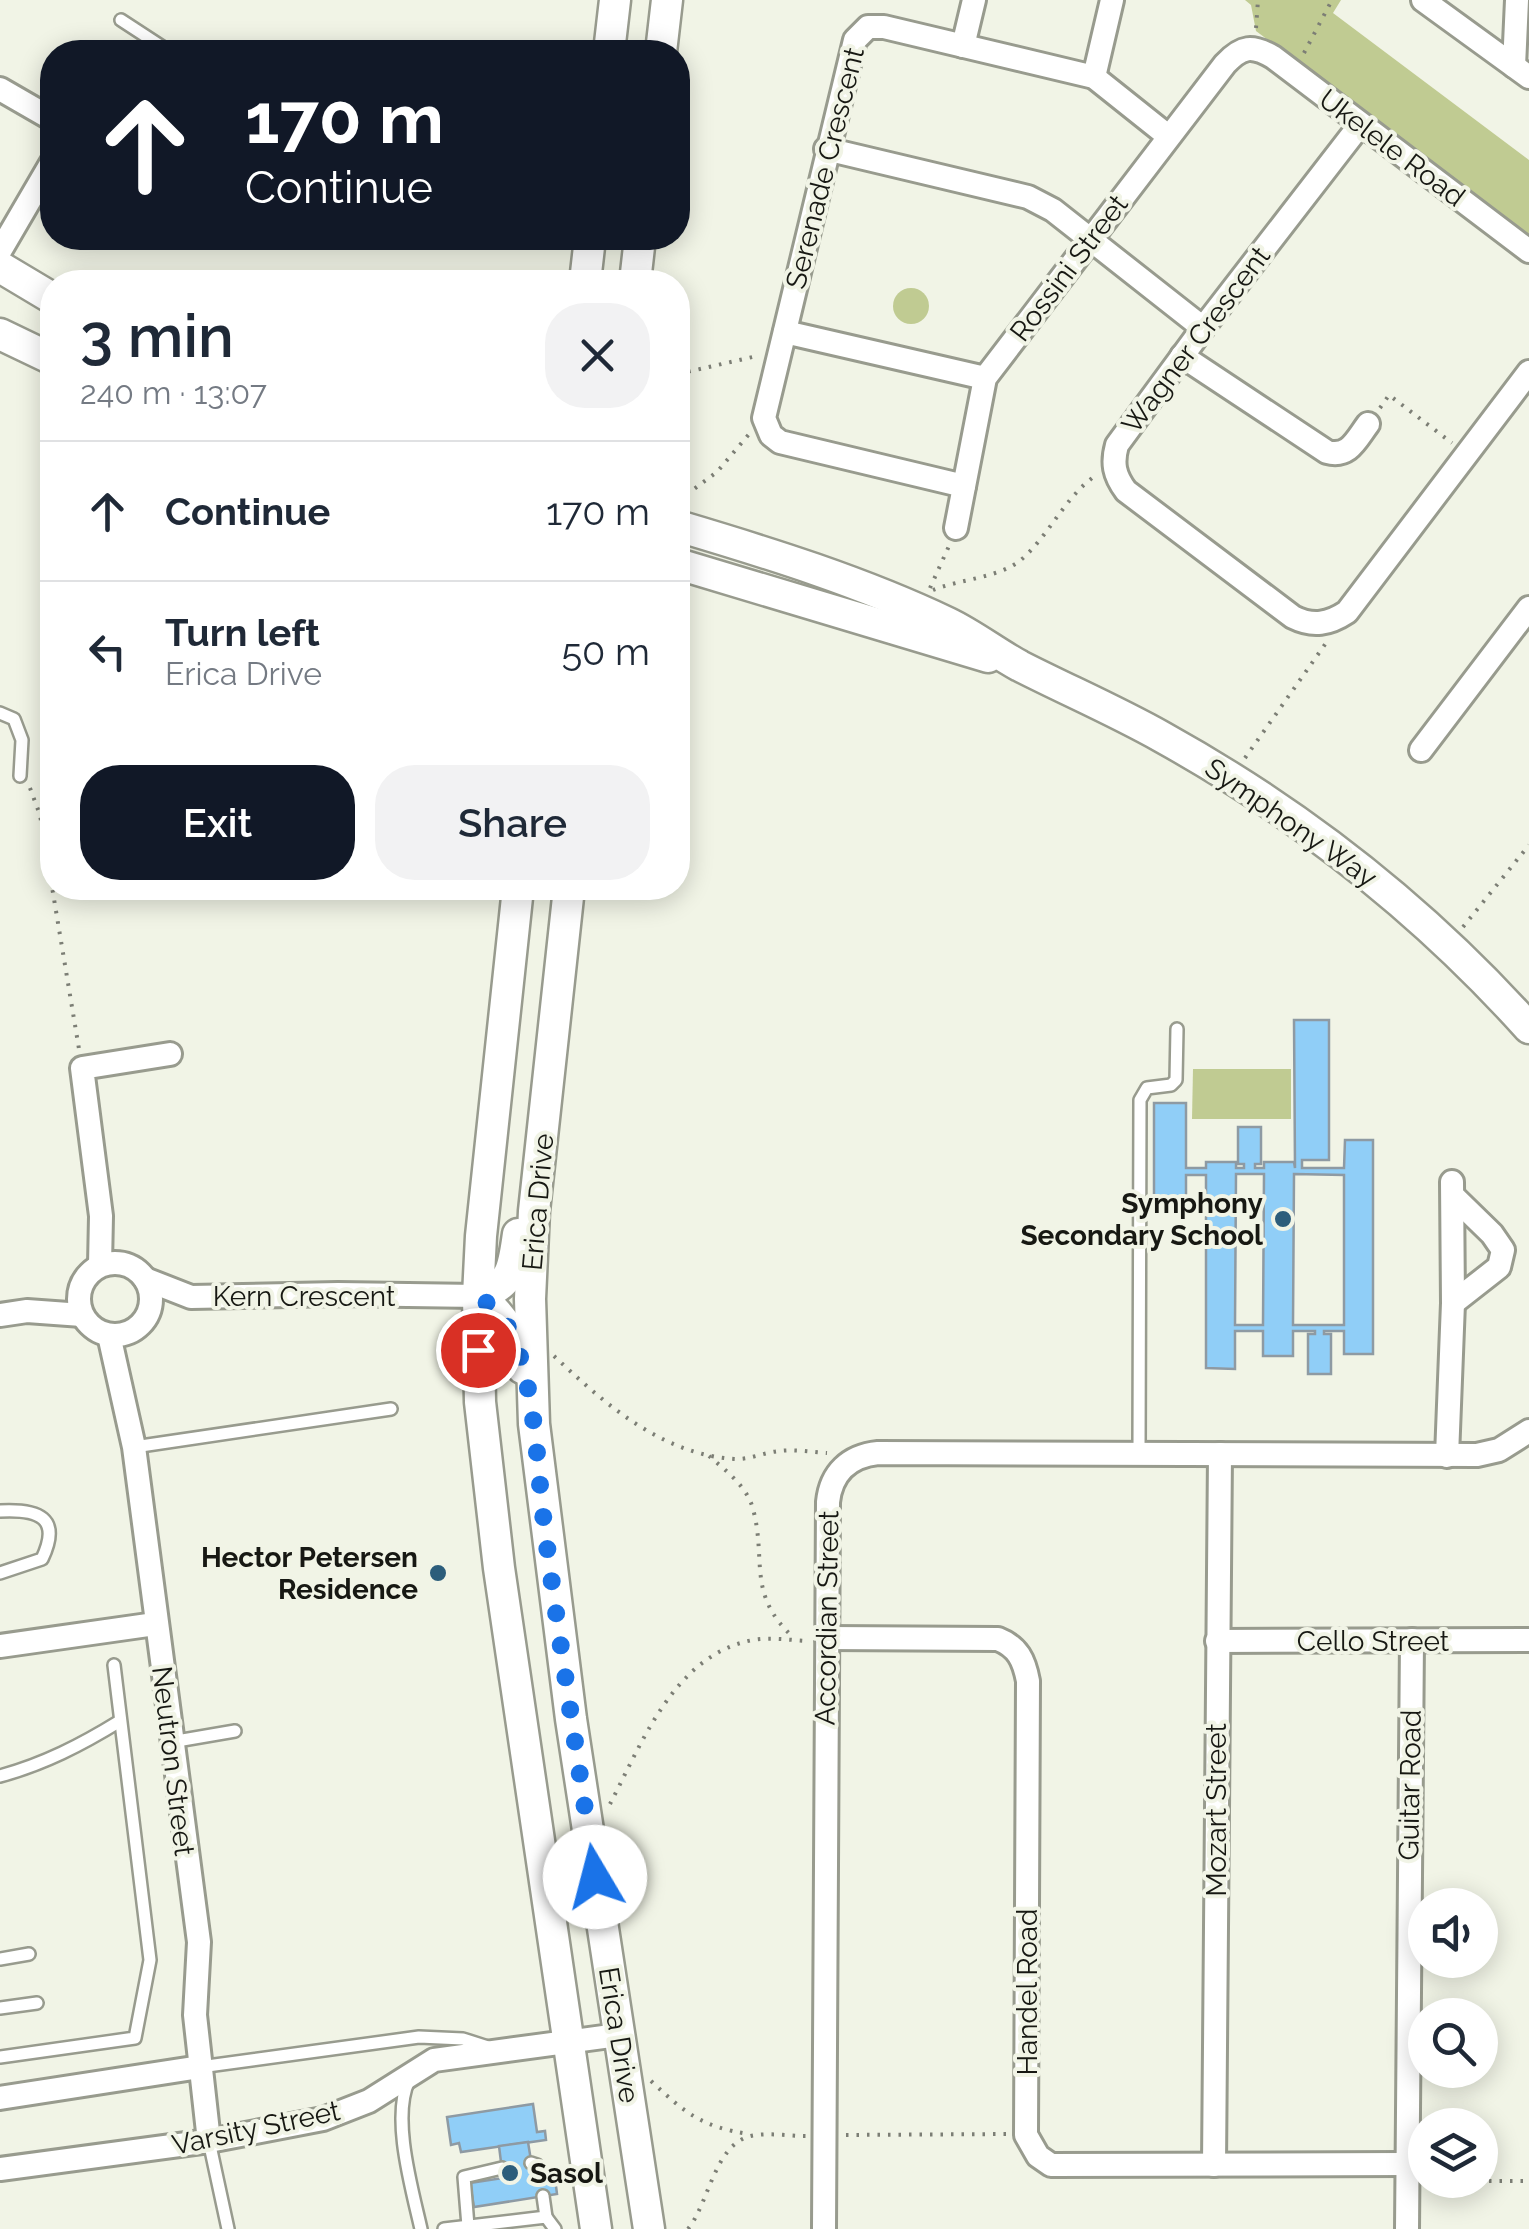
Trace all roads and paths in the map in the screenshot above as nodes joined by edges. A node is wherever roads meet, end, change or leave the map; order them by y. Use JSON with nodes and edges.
{"nodes":[{"id":1,"x":616,"y":0,"type":"edge"},
{"id":2,"x":667,"y":0,"type":"edge"},
{"id":3,"x":974,"y":0,"type":"edge"},
{"id":4,"x":1112,"y":0,"type":"edge"},
{"id":5,"x":1258,"y":0,"type":"edge"},
{"id":6,"x":1332,"y":0,"type":"edge"},
{"id":7,"x":1422,"y":0,"type":"edge"},
{"id":8,"x":1517,"y":0,"type":"edge"},
{"id":9,"x":121,"y":20,"type":"dead end"},
{"id":10,"x":152,"y":40,"type":"edge"},
{"id":11,"x":611,"y":40,"type":"edge"},
{"id":12,"x":662,"y":40,"type":"edge"},
{"id":13,"x":962,"y":46,"type":"junction"},
{"id":14,"x":1253,"y":47,"type":"junction"},
{"id":15,"x":1521,"y":71,"type":"edge"},
{"id":16,"x":1296,"y":75,"type":"junction"},
{"id":17,"x":1094,"y":77,"type":"junction"},
{"id":18,"x":0,"y":89,"type":"edge"},
{"id":19,"x":40,"y":112,"type":"edge"},
{"id":20,"x":1360,"y":124,"type":"junction"},
{"id":21,"x":1168,"y":136,"type":"junction"},
{"id":22,"x":826,"y":149,"type":"junction"},
{"id":23,"x":40,"y":182,"type":"edge"},
{"id":24,"x":1090,"y":240,"type":"junction"},
{"id":25,"x":0,"y":250,"type":"edge"},
{"id":26,"x":1529,"y":251,"type":"edge"},
{"id":27,"x":0,"y":267,"type":"edge"},
{"id":28,"x":40,"y":291,"type":"edge"},
{"id":29,"x":1203,"y":328,"type":"junction"},
{"id":30,"x":0,"y":334,"type":"edge"},
{"id":31,"x":783,"y":342,"type":"junction"},
{"id":32,"x":40,"y":353,"type":"edge"},
{"id":33,"x":1182,"y":356,"type":"junction"},
{"id":34,"x":690,"y":370,"type":"edge"},
{"id":35,"x":1529,"y":372,"type":"edge"},
{"id":36,"x":985,"y":378,"type":"junction"},
{"id":37,"x":1368,"y":424,"type":"joint"},
{"id":38,"x":755,"y":427,"type":"dead end"},
{"id":39,"x":1466,"y":455,"type":"junction"},
{"id":40,"x":1114,"y":472,"type":"junction"},
{"id":41,"x":964,"y":486,"type":"junction"},
{"id":42,"x":690,"y":493,"type":"edge"},
{"id":43,"x":956,"y":528,"type":"joint"},
{"id":44,"x":690,"y":530,"type":"edge"},
{"id":45,"x":690,"y":568,"type":"edge"},
{"id":46,"x":1529,"y":608,"type":"edge"},
{"id":47,"x":1332,"y":635,"type":"dead end"},
{"id":48,"x":1020,"y":666,"type":"junction"},
{"id":49,"x":0,"y":713,"type":"edge"},
{"id":50,"x":1421,"y":750,"type":"dead end"},
{"id":51,"x":1242,"y":762,"type":"dead end"},
{"id":52,"x":20,"y":776,"type":"joint"},
{"id":53,"x":40,"y":814,"type":"edge"},
{"id":54,"x":1529,"y":845,"type":"edge"},
{"id":55,"x":54,"y":900,"type":"edge"},
{"id":56,"x":517,"y":900,"type":"edge"},
{"id":57,"x":568,"y":900,"type":"edge"},
{"id":58,"x":1461,"y":930,"type":"dead end"},
{"id":59,"x":1529,"y":1028,"type":"edge"},
{"id":60,"x":1177,"y":1029,"type":"dead end"},
{"id":61,"x":553,"y":1038,"type":"junction"},
{"id":62,"x":170,"y":1054,"type":"dead end"},
{"id":63,"x":82,"y":1068,"type":"junction"},
{"id":64,"x":101,"y":1216,"type":"junction"},
{"id":65,"x":100,"y":1266,"type":"junction"},
{"id":66,"x":138,"y":1272,"type":"junction"},
{"id":67,"x":478,"y":1296,"type":"junction"},
{"id":68,"x":191,"y":1297,"type":"junction"},
{"id":69,"x":1453,"y":1303,"type":"junction"},
{"id":70,"x":80,"y":1304,"type":"junction"},
{"id":71,"x":0,"y":1315,"type":"edge"},
{"id":72,"x":129,"y":1328,"type":"junction"},
{"id":73,"x":554,"y":1356,"type":"dead end"},
{"id":74,"x":390,"y":1409,"type":"dead end"},
{"id":75,"x":534,"y":1424,"type":"junction"},
{"id":76,"x":1529,"y":1431,"type":"edge"},
{"id":77,"x":134,"y":1447,"type":"junction"},
{"id":78,"x":838,"y":1454,"type":"dead end"},
{"id":79,"x":1138,"y":1454,"type":"junction"},
{"id":80,"x":1220,"y":1454,"type":"junction"},
{"id":81,"x":709,"y":1456,"type":"junction"},
{"id":82,"x":1447,"y":1456,"type":"junction"},
{"id":83,"x":0,"y":1511,"type":"edge"},
{"id":84,"x":0,"y":1573,"type":"edge"},
{"id":85,"x":155,"y":1624,"type":"junction"},
{"id":86,"x":798,"y":1640,"type":"junction"},
{"id":87,"x":820,"y":1640,"type":"junction"},
{"id":88,"x":1412,"y":1640,"type":"junction"},
{"id":89,"x":1529,"y":1640,"type":"edge"},
{"id":90,"x":1217,"y":1641,"type":"junction"},
{"id":91,"x":0,"y":1646,"type":"edge"},
{"id":92,"x":114,"y":1665,"type":"dead end"},
{"id":93,"x":120,"y":1721,"type":"junction"},
{"id":94,"x":235,"y":1732,"type":"dead end"},
{"id":95,"x":171,"y":1742,"type":"junction"},
{"id":96,"x":0,"y":1776,"type":"edge"},
{"id":97,"x":610,"y":1805,"type":"dead end"},
{"id":98,"x":29,"y":1954,"type":"dead end"},
{"id":99,"x":0,"y":1959,"type":"edge"},
{"id":100,"x":38,"y":2003,"type":"dead end"},
{"id":101,"x":0,"y":2008,"type":"edge"},
{"id":102,"x":618,"y":2036,"type":"junction"},
{"id":103,"x":568,"y":2043,"type":"junction"},
{"id":104,"x":502,"y":2051,"type":"junction"},
{"id":105,"x":0,"y":2058,"type":"edge"},
{"id":106,"x":200,"y":2067,"type":"junction"},
{"id":107,"x":414,"y":2072,"type":"junction"},
{"id":108,"x":651,"y":2081,"type":"dead end"},
{"id":109,"x":0,"y":2098,"type":"edge"},
{"id":110,"x":1412,"y":2108,"type":"edge"},
{"id":111,"x":754,"y":2134,"type":"junction"},
{"id":112,"x":1013,"y":2134,"type":"dead end"},
{"id":113,"x":812,"y":2136,"type":"dead end"},
{"id":114,"x":837,"y":2136,"type":"dead end"},
{"id":115,"x":209,"y":2141,"type":"junction"},
{"id":116,"x":1214,"y":2165,"type":"junction"},
{"id":117,"x":502,"y":2168,"type":"dead end"},
{"id":118,"x":0,"y":2169,"type":"edge"},
{"id":119,"x":1408,"y":2172,"type":"edge"},
{"id":120,"x":1498,"y":2178,"type":"edge"},
{"id":121,"x":1529,"y":2180,"type":"edge"},
{"id":122,"x":543,"y":2196,"type":"dead end"},
{"id":123,"x":1410,"y":2198,"type":"edge"},
{"id":124,"x":546,"y":2217,"type":"junction"},
{"id":125,"x":468,"y":2226,"type":"junction"},
{"id":126,"x":228,"y":2229,"type":"edge"},
{"id":127,"x":421,"y":2229,"type":"edge"},
{"id":128,"x":444,"y":2229,"type":"edge"},
{"id":129,"x":555,"y":2229,"type":"edge"},
{"id":130,"x":596,"y":2229,"type":"edge"},
{"id":131,"x":649,"y":2229,"type":"edge"},
{"id":132,"x":688,"y":2229,"type":"edge"},
{"id":133,"x":824,"y":2229,"type":"edge"},
{"id":134,"x":1407,"y":2229,"type":"edge"}],
"edges":[{"from":1,"to":11,"type":"main road"},
{"from":2,"to":12,"type":"main road"},
{"from":3,"to":13,"type":"street"},
{"from":4,"to":17,"type":"street"},
{"from":5,"to":14,"type":"path"},
{"from":6,"to":16,"type":"path"},
{"from":7,"to":15,"type":"street"},
{"from":8,"to":15,"type":"street"},
{"from":9,"to":10,"type":"lane"},
{"from":13,"to":17,"type":"street","name":"Serenade Crescent"},
{"from":13,"to":22,"type":"street","name":"Serenade Crescent"},
{"from":14,"to":16,"type":"street","name":"Ukelele Road"},
{"from":14,"to":21,"type":"street","name":"Rossini Street"},
{"from":16,"to":20,"type":"street","name":"Ukelele Road"},
{"from":17,"to":21,"type":"street","name":"Serenade Crescent"},
{"from":18,"to":19,"type":"street"},
{"from":20,"to":26,"type":"street","name":"Ukelele Road"},
{"from":20,"to":29,"type":"street","name":"Wagner Crescent"},
{"from":21,"to":24,"type":"street","name":"Rossini Street"},
{"from":22,"to":24,"type":"street"},
{"from":22,"to":31,"type":"street","name":"Serenade Crescent"},
{"from":23,"to":25,"type":"street"},
{"from":24,"to":29,"type":"street"},
{"from":24,"to":36,"type":"street","name":"Rossini Street"},
{"from":27,"to":28,"type":"main road"},
{"from":29,"to":33,"type":"street","name":"Wagner Crescent"},
{"from":30,"to":32,"type":"main road"},
{"from":31,"to":34,"type":"path"},
{"from":31,"to":36,"type":"street"},
{"from":31,"to":41,"type":"street","name":"Serenade Crescent"},
{"from":33,"to":37,"type":"street"},
{"from":33,"to":40,"type":"street","name":"Wagner Crescent"},
{"from":35,"to":39,"type":"street"},
{"from":36,"to":41,"type":"street","name":"Rossini Street"},
{"from":37,"to":39,"type":"path"},
{"from":38,"to":42,"type":"path"},
{"from":39,"to":40,"type":"street"},
{"from":40,"to":43,"type":"path"},
{"from":41,"to":43,"type":"street","name":"Rossini Street"},
{"from":44,"to":48,"type":"main road","name":"Symphony Way"},
{"from":45,"to":48,"type":"main road","name":"Symphony Way"},
{"from":46,"to":50,"type":"street"},
{"from":47,"to":51,"type":"path"},
{"from":48,"to":59,"type":"main road","name":"Symphony Way"},
{"from":49,"to":52,"type":"lane"},
{"from":52,"to":53,"type":"path"},
{"from":54,"to":58,"type":"path"},
{"from":55,"to":63,"type":"path"},
{"from":56,"to":67,"type":"main road","name":"Erica Drive"},
{"from":57,"to":61,"type":"main road","name":"Erica Drive"},
{"from":60,"to":79,"type":"lane"},
{"from":61,"to":67,"type":"main road"},
{"from":61,"to":75,"type":"main road","name":"Erica Drive"},
{"from":62,"to":63,"type":"street"},
{"from":63,"to":64,"type":"street"},
{"from":64,"to":65,"type":"street"},
{"from":64,"to":66,"type":"street"},
{"from":65,"to":66,"type":"street"},
{"from":65,"to":70,"type":"street"},
{"from":66,"to":68,"type":"street","name":"Kern Crescent"},
{"from":66,"to":72,"type":"street"},
{"from":67,"to":68,"type":"street","name":"Kern Crescent"},
{"from":67,"to":75,"type":"main road"},
{"from":67,"to":103,"type":"main road","name":"Erica Drive"},
{"from":68,"to":72,"type":"street","name":"Kern Crescent"},
{"from":69,"to":69,"type":"street"},
{"from":69,"to":82,"type":"street"},
{"from":70,"to":71,"type":"street"},
{"from":70,"to":72,"type":"street"},
{"from":72,"to":77,"type":"street","name":"Neutron Street"},
{"from":73,"to":81,"type":"path"},
{"from":74,"to":77,"type":"lane"},
{"from":75,"to":102,"type":"main road","name":"Erica Drive"},
{"from":76,"to":82,"type":"street","name":"Accordian Street"},
{"from":77,"to":85,"type":"street","name":"Neutron Street"},
{"from":78,"to":81,"type":"path"},
{"from":79,"to":80,"type":"street","name":"Accordian Street"},
{"from":79,"to":87,"type":"street","name":"Accordian Street"},
{"from":80,"to":82,"type":"street","name":"Accordian Street"},
{"from":80,"to":90,"type":"street","name":"Mozart Street"},
{"from":81,"to":86,"type":"path"},
{"from":83,"to":84,"type":"lane"},
{"from":85,"to":91,"type":"street"},
{"from":85,"to":95,"type":"street","name":"Neutron Street"},
{"from":86,"to":87,"type":"path"},
{"from":86,"to":97,"type":"path"},
{"from":87,"to":116,"type":"street","name":"Handel Road"},
{"from":87,"to":133,"type":"street","name":"Accordian Street"},
{"from":88,"to":89,"type":"street","name":"Cello Street"},
{"from":88,"to":90,"type":"street","name":"Cello Street"},
{"from":88,"to":110,"type":"street","name":"Guitar Road"},
{"from":90,"to":116,"type":"street","name":"Mozart Street"},
{"from":92,"to":93,"type":"lane"},
{"from":93,"to":96,"type":"lane"},
{"from":93,"to":105,"type":"lane"},
{"from":94,"to":95,"type":"lane"},
{"from":95,"to":106,"type":"street","name":"Neutron Street"},
{"from":98,"to":99,"type":"lane"},
{"from":100,"to":101,"type":"lane"},
{"from":102,"to":103,"type":"street","name":"Varsity Street"},
{"from":102,"to":131,"type":"main road","name":"Erica Drive"},
{"from":103,"to":104,"type":"street","name":"Varsity Street"},
{"from":103,"to":130,"type":"main road","name":"Erica Drive"},
{"from":104,"to":106,"type":"lane"},
{"from":104,"to":107,"type":"street","name":"Varsity Street"},
{"from":106,"to":109,"type":"street"},
{"from":106,"to":115,"type":"street","name":"Neutron Street"},
{"from":107,"to":115,"type":"street","name":"Varsity Street"},
{"from":107,"to":127,"type":"lane"},
{"from":108,"to":111,"type":"path"},
{"from":111,"to":113,"type":"path"},
{"from":111,"to":132,"type":"path"},
{"from":112,"to":114,"type":"path"},
{"from":115,"to":118,"type":"street","name":"Varsity Street"},
{"from":115,"to":126,"type":"lane"},
{"from":116,"to":119,"type":"street","name":"Handel Road"},
{"from":117,"to":125,"type":"lane"},
{"from":120,"to":121,"type":"path"},
{"from":122,"to":124,"type":"lane"},
{"from":123,"to":134,"type":"street","name":"Guitar Road"},
{"from":124,"to":125,"type":"lane"},
{"from":124,"to":129,"type":"lane"},
{"from":125,"to":128,"type":"lane"}]}
